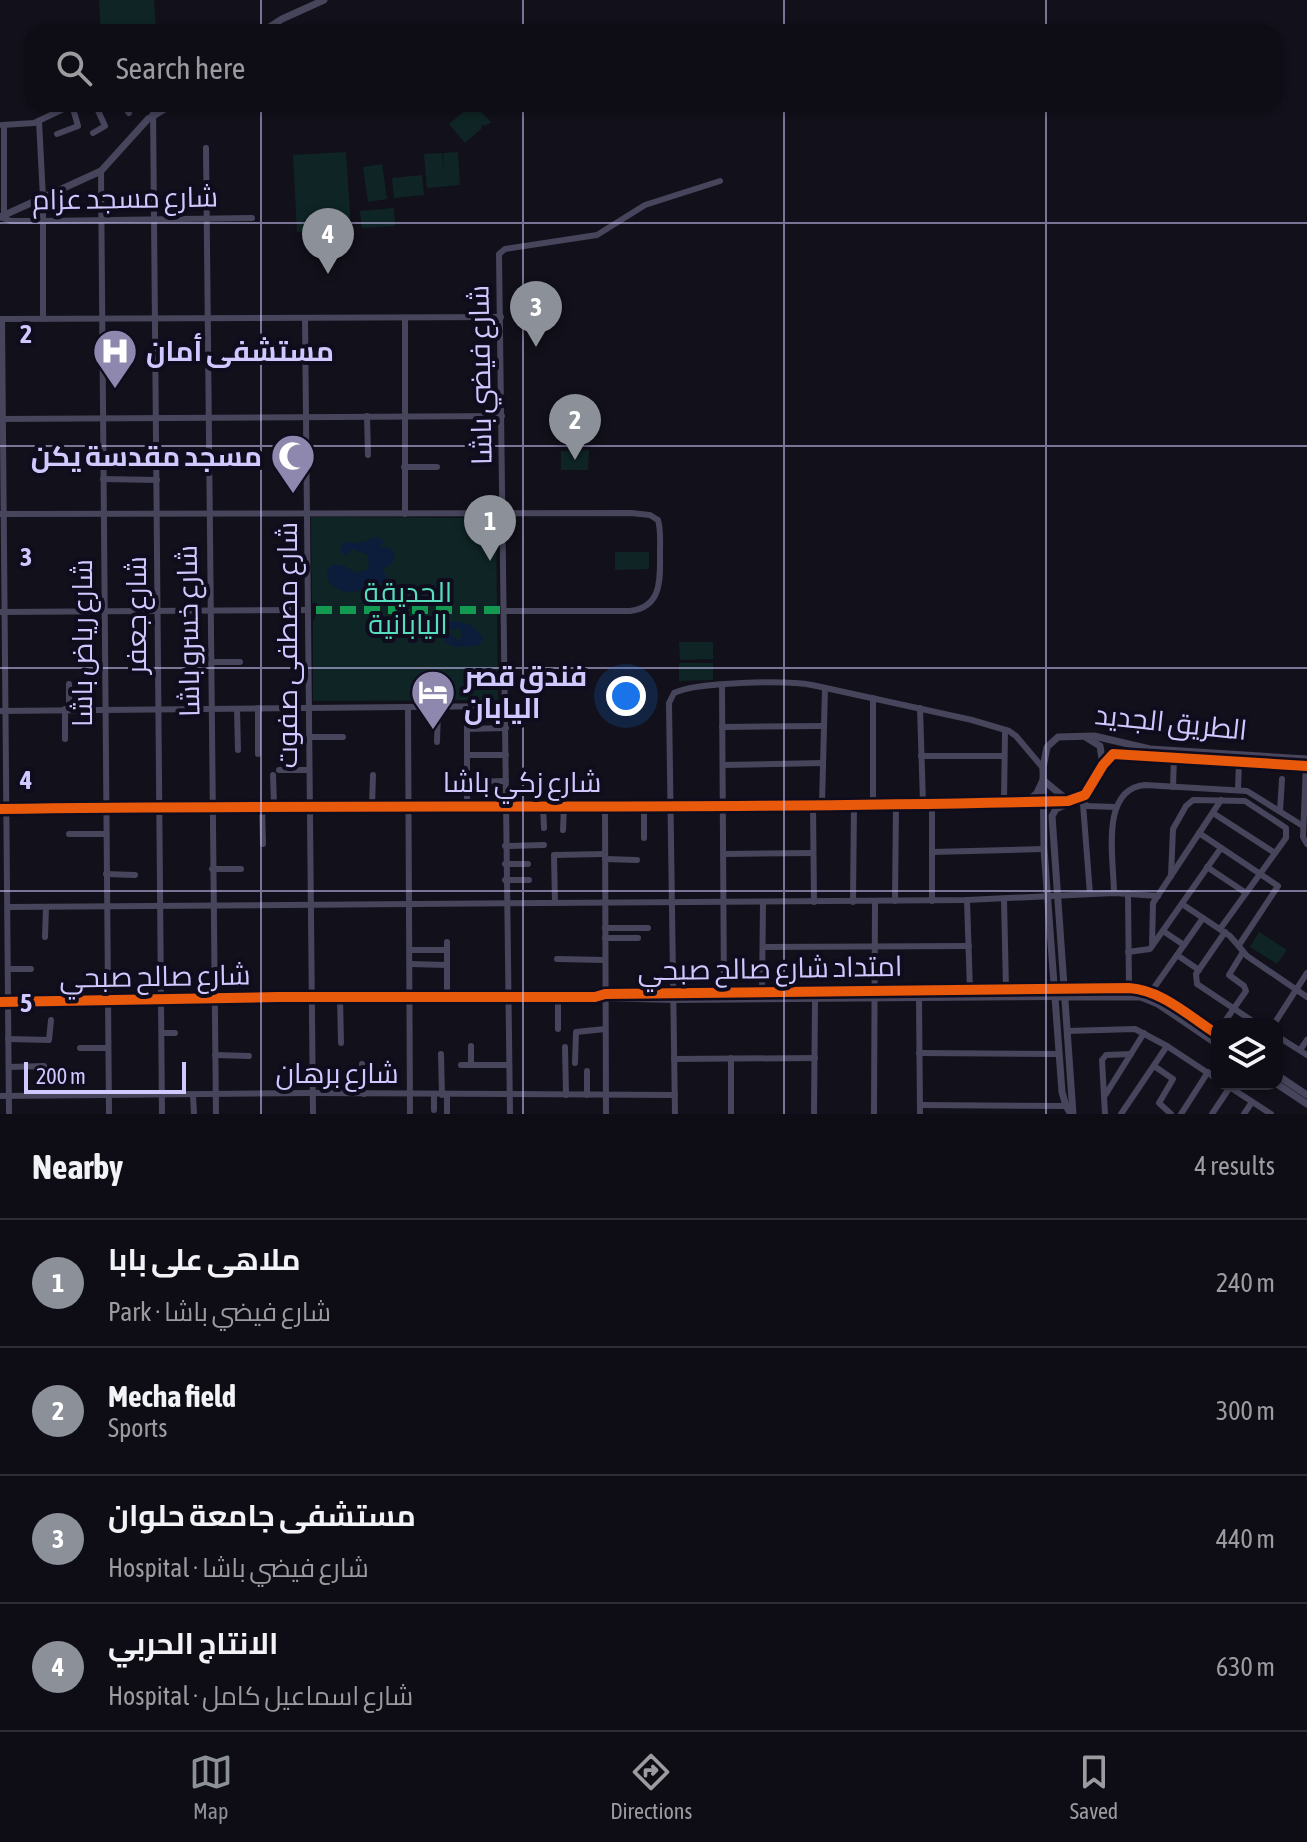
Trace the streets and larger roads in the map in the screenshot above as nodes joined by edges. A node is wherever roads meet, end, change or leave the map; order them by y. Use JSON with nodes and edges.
{"nodes":[{"id":1,"x":324,"y":0,"type":"edge"},
{"id":2,"x":274,"y":24,"type":"edge"},
{"id":3,"x":57,"y":112,"type":"edge"},
{"id":4,"x":75,"y":112,"type":"edge"},
{"id":5,"x":99,"y":112,"type":"edge"},
{"id":6,"x":158,"y":112,"type":"edge"},
{"id":7,"x":153,"y":115,"type":"junction"},
{"id":8,"x":39,"y":121,"type":"junction"},
{"id":9,"x":2,"y":125,"type":"edge"},
{"id":10,"x":93,"y":133,"type":"dead end"},
{"id":11,"x":57,"y":134,"type":"dead end"},
{"id":12,"x":206,"y":148,"type":"dead end"},
{"id":13,"x":101,"y":171,"type":"junction"},
{"id":14,"x":720,"y":181,"type":"dead end"},
{"id":15,"x":43,"y":198,"type":"junction"},
{"id":16,"x":1,"y":217,"type":"edge"},
{"id":17,"x":206,"y":218,"type":"junction"},
{"id":18,"x":252,"y":218,"type":"dead end"},
{"id":19,"x":43,"y":221,"type":"junction"},
{"id":20,"x":154,"y":221,"type":"junction"},
{"id":21,"x":102,"y":222,"type":"junction"},
{"id":22,"x":501,"y":317,"type":"junction"},
{"id":23,"x":1,"y":319,"type":"edge"},
{"id":24,"x":43,"y":319,"type":"junction"},
{"id":25,"x":102,"y":319,"type":"junction"},
{"id":26,"x":155,"y":319,"type":"junction"},
{"id":27,"x":207,"y":319,"type":"junction"},
{"id":28,"x":305,"y":319,"type":"junction"},
{"id":29,"x":405,"y":319,"type":"junction"},
{"id":30,"x":306,"y":416,"type":"junction"},
{"id":31,"x":367,"y":416,"type":"junction"},
{"id":32,"x":502,"y":416,"type":"junction"},
{"id":33,"x":208,"y":417,"type":"junction"},
{"id":34,"x":405,"y":417,"type":"junction"},
{"id":35,"x":103,"y":418,"type":"junction"},
{"id":36,"x":156,"y":418,"type":"junction"},
{"id":37,"x":2,"y":419,"type":"edge"},
{"id":38,"x":368,"y":455,"type":"dead end"},
{"id":39,"x":404,"y":467,"type":"junction"},
{"id":40,"x":437,"y":467,"type":"dead end"},
{"id":41,"x":103,"y":479,"type":"junction"},
{"id":42,"x":157,"y":480,"type":"junction"},
{"id":43,"x":308,"y":513,"type":"junction"},
{"id":44,"x":504,"y":513,"type":"junction"},
{"id":45,"x":2,"y":514,"type":"edge"},
{"id":46,"x":209,"y":514,"type":"junction"},
{"id":47,"x":405,"y":514,"type":"junction"},
{"id":48,"x":103,"y":515,"type":"junction"},
{"id":49,"x":157,"y":515,"type":"junction"},
{"id":50,"x":308,"y":610,"type":"junction"},
{"id":51,"x":505,"y":611,"type":"junction"},
{"id":52,"x":3,"y":612,"type":"edge"},
{"id":53,"x":209,"y":612,"type":"junction"},
{"id":54,"x":104,"y":613,"type":"junction"},
{"id":55,"x":158,"y":613,"type":"junction"},
{"id":56,"x":210,"y":662,"type":"junction"},
{"id":57,"x":240,"y":662,"type":"dead end"},
{"id":58,"x":69,"y":684,"type":"dead end"},
{"id":59,"x":722,"y":686,"type":"junction"},
{"id":60,"x":825,"y":688,"type":"junction"},
{"id":61,"x":873,"y":698,"type":"junction"},
{"id":62,"x":506,"y":706,"type":"junction"},
{"id":63,"x":467,"y":707,"type":"junction"},
{"id":64,"x":258,"y":708,"type":"junction"},
{"id":65,"x":408,"y":708,"type":"junction"},
{"id":66,"x":438,"y":708,"type":"junction"},
{"id":67,"x":920,"y":708,"type":"junction"},
{"id":68,"x":67,"y":709,"type":"junction"},
{"id":69,"x":105,"y":709,"type":"junction"},
{"id":70,"x":158,"y":709,"type":"junction"},
{"id":71,"x":210,"y":709,"type":"junction"},
{"id":72,"x":237,"y":709,"type":"junction"},
{"id":73,"x":309,"y":709,"type":"junction"},
{"id":74,"x":3,"y":711,"type":"edge"},
{"id":75,"x":824,"y":726,"type":"junction"},
{"id":76,"x":722,"y":727,"type":"junction"},
{"id":77,"x":506,"y":728,"type":"junction"},
{"id":78,"x":467,"y":729,"type":"junction"},
{"id":79,"x":1005,"y":730,"type":"junction"},
{"id":80,"x":1077,"y":736,"type":"junction"},
{"id":81,"x":309,"y":737,"type":"junction"},
{"id":82,"x":343,"y":737,"type":"dead end"},
{"id":83,"x":65,"y":739,"type":"dead end"},
{"id":84,"x":437,"y":742,"type":"dead end"},
{"id":85,"x":238,"y":750,"type":"dead end"},
{"id":86,"x":258,"y":754,"type":"dead end"},
{"id":87,"x":467,"y":755,"type":"junction"},
{"id":88,"x":506,"y":755,"type":"junction"},
{"id":89,"x":921,"y":756,"type":"junction"},
{"id":90,"x":1004,"y":756,"type":"junction"},
{"id":91,"x":1174,"y":757,"type":"junction"},
{"id":92,"x":1307,"y":759,"type":"edge"},
{"id":93,"x":1239,"y":761,"type":"junction"},
{"id":94,"x":823,"y":763,"type":"junction"},
{"id":95,"x":723,"y":765,"type":"junction"},
{"id":96,"x":1103,"y":765,"type":"junction"},
{"id":97,"x":1307,"y":766,"type":"edge"},
{"id":98,"x":1043,"y":768,"type":"junction"},
{"id":99,"x":309,"y":770,"type":"junction"},
{"id":100,"x":373,"y":775,"type":"dead end"},
{"id":101,"x":1282,"y":779,"type":"dead end"},
{"id":102,"x":1043,"y":780,"type":"junction"},
{"id":103,"x":506,"y":781,"type":"junction"},
{"id":104,"x":467,"y":782,"type":"junction"},
{"id":105,"x":1173,"y":787,"type":"junction"},
{"id":106,"x":1238,"y":790,"type":"junction"},
{"id":107,"x":1306,"y":794,"type":"edge"},
{"id":108,"x":1221,"y":800,"type":"junction"},
{"id":109,"x":1075,"y":801,"type":"junction"},
{"id":110,"x":1004,"y":802,"type":"junction"},
{"id":111,"x":1027,"y":802,"type":"junction"},
{"id":112,"x":1043,"y":802,"type":"junction"},
{"id":113,"x":923,"y":803,"type":"junction"},
{"id":114,"x":932,"y":803,"type":"junction"},
{"id":115,"x":822,"y":804,"type":"junction"},
{"id":116,"x":854,"y":804,"type":"junction"},
{"id":117,"x":873,"y":804,"type":"junction"},
{"id":118,"x":896,"y":804,"type":"junction"},
{"id":119,"x":274,"y":805,"type":"junction"},
{"id":120,"x":467,"y":805,"type":"junction"},
{"id":121,"x":813,"y":805,"type":"junction"},
{"id":122,"x":262,"y":806,"type":"junction"},
{"id":123,"x":310,"y":806,"type":"junction"},
{"id":124,"x":372,"y":806,"type":"junction"},
{"id":125,"x":409,"y":806,"type":"junction"},
{"id":126,"x":505,"y":806,"type":"junction"},
{"id":127,"x":543,"y":806,"type":"junction"},
{"id":128,"x":564,"y":806,"type":"junction"},
{"id":129,"x":605,"y":806,"type":"junction"},
{"id":130,"x":644,"y":806,"type":"junction"},
{"id":131,"x":671,"y":806,"type":"junction"},
{"id":132,"x":723,"y":806,"type":"junction"},
{"id":133,"x":105,"y":807,"type":"junction"},
{"id":134,"x":159,"y":807,"type":"junction"},
{"id":135,"x":212,"y":807,"type":"junction"},
{"id":136,"x":1115,"y":807,"type":"junction"},
{"id":137,"x":4,"y":809,"type":"edge"},
{"id":138,"x":1280,"y":811,"type":"junction"},
{"id":139,"x":1213,"y":813,"type":"junction"},
{"id":140,"x":1303,"y":826,"type":"junction"},
{"id":141,"x":544,"y":828,"type":"dead end"},
{"id":142,"x":563,"y":830,"type":"dead end"},
{"id":143,"x":1199,"y":833,"type":"junction"},
{"id":144,"x":69,"y":834,"type":"dead end"},
{"id":145,"x":105,"y":834,"type":"junction"},
{"id":146,"x":644,"y":838,"type":"dead end"},
{"id":147,"x":263,"y":844,"type":"dead end"},
{"id":148,"x":1307,"y":844,"type":"edge"},
{"id":149,"x":544,"y":845,"type":"dead end"},
{"id":150,"x":505,"y":846,"type":"junction"},
{"id":151,"x":1221,"y":848,"type":"junction"},
{"id":152,"x":1044,"y":849,"type":"junction"},
{"id":153,"x":932,"y":852,"type":"junction"},
{"id":154,"x":813,"y":853,"type":"junction"},
{"id":155,"x":1275,"y":853,"type":"junction"},
{"id":156,"x":4,"y":854,"type":"edge"},
{"id":157,"x":724,"y":854,"type":"junction"},
{"id":158,"x":605,"y":856,"type":"junction"},
{"id":159,"x":637,"y":860,"type":"dead end"},
{"id":160,"x":505,"y":864,"type":"junction"},
{"id":161,"x":528,"y":864,"type":"dead end"},
{"id":162,"x":1207,"y":867,"type":"junction"},
{"id":163,"x":212,"y":869,"type":"junction"},
{"id":164,"x":241,"y":869,"type":"dead end"},
{"id":165,"x":106,"y":874,"type":"junction"},
{"id":166,"x":1260,"y":874,"type":"junction"},
{"id":167,"x":135,"y":875,"type":"dead end"},
{"id":168,"x":1171,"y":876,"type":"junction"},
{"id":169,"x":505,"y":880,"type":"junction"},
{"id":170,"x":529,"y":880,"type":"dead end"},
{"id":171,"x":1114,"y":893,"type":"junction"},
{"id":172,"x":1128,"y":893,"type":"junction"},
{"id":173,"x":1246,"y":893,"type":"junction"},
{"id":174,"x":1090,"y":894,"type":"junction"},
{"id":175,"x":1158,"y":896,"type":"junction"},
{"id":176,"x":1047,"y":897,"type":"junction"},
{"id":177,"x":1058,"y":897,"type":"junction"},
{"id":178,"x":1004,"y":899,"type":"junction"},
{"id":179,"x":967,"y":900,"type":"junction"},
{"id":180,"x":875,"y":901,"type":"junction"},
{"id":181,"x":895,"y":901,"type":"junction"},
{"id":182,"x":932,"y":901,"type":"junction"},
{"id":183,"x":763,"y":902,"type":"junction"},
{"id":184,"x":814,"y":902,"type":"junction"},
{"id":185,"x":853,"y":902,"type":"junction"},
{"id":186,"x":506,"y":903,"type":"junction"},
{"id":187,"x":555,"y":903,"type":"junction"},
{"id":188,"x":605,"y":903,"type":"junction"},
{"id":189,"x":724,"y":903,"type":"junction"},
{"id":190,"x":672,"y":904,"type":"junction"},
{"id":191,"x":1182,"y":904,"type":"junction"},
{"id":192,"x":5,"y":905,"type":"edge"},
{"id":193,"x":410,"y":905,"type":"junction"},
{"id":194,"x":213,"y":906,"type":"junction"},
{"id":195,"x":310,"y":906,"type":"junction"},
{"id":196,"x":46,"y":907,"type":"junction"},
{"id":197,"x":106,"y":907,"type":"junction"},
{"id":198,"x":160,"y":907,"type":"junction"},
{"id":199,"x":1203,"y":918,"type":"junction"},
{"id":200,"x":605,"y":928,"type":"junction"},
{"id":201,"x":648,"y":928,"type":"dead end"},
{"id":202,"x":1163,"y":931,"type":"junction"},
{"id":203,"x":1222,"y":931,"type":"junction"},
{"id":204,"x":45,"y":937,"type":"dead end"},
{"id":205,"x":605,"y":938,"type":"junction"},
{"id":206,"x":638,"y":938,"type":"dead end"},
{"id":207,"x":447,"y":942,"type":"dead end"},
{"id":208,"x":1184,"y":945,"type":"junction"},
{"id":209,"x":1239,"y":945,"type":"junction"},
{"id":210,"x":874,"y":946,"type":"junction"},
{"id":211,"x":969,"y":946,"type":"junction"},
{"id":212,"x":1152,"y":946,"type":"junction"},
{"id":213,"x":763,"y":947,"type":"junction"},
{"id":214,"x":4,"y":950,"type":"edge"},
{"id":215,"x":410,"y":950,"type":"junction"},
{"id":216,"x":447,"y":950,"type":"junction"},
{"id":217,"x":1128,"y":952,"type":"junction"},
{"id":218,"x":1243,"y":952,"type":"junction"},
{"id":219,"x":1177,"y":955,"type":"junction"},
{"id":220,"x":557,"y":959,"type":"dead end"},
{"id":221,"x":605,"y":960,"type":"junction"},
{"id":222,"x":410,"y":964,"type":"junction"},
{"id":223,"x":447,"y":965,"type":"junction"},
{"id":224,"x":9,"y":969,"type":"junction"},
{"id":225,"x":31,"y":969,"type":"dead end"},
{"id":226,"x":1199,"y":970,"type":"junction"},
{"id":227,"x":1307,"y":973,"type":"edge"},
{"id":228,"x":1129,"y":988,"type":"junction"},
{"id":229,"x":1296,"y":989,"type":"junction"},
{"id":230,"x":970,"y":990,"type":"junction"},
{"id":231,"x":1006,"y":990,"type":"junction"},
{"id":232,"x":724,"y":992,"type":"junction"},
{"id":233,"x":762,"y":992,"type":"junction"},
{"id":234,"x":1151,"y":992,"type":"junction"},
{"id":235,"x":1054,"y":993,"type":"junction"},
{"id":236,"x":1064,"y":993,"type":"junction"},
{"id":237,"x":873,"y":995,"type":"junction"},
{"id":238,"x":340,"y":997,"type":"junction"},
{"id":239,"x":409,"y":997,"type":"junction"},
{"id":240,"x":447,"y":997,"type":"junction"},
{"id":241,"x":508,"y":997,"type":"junction"},
{"id":242,"x":558,"y":997,"type":"junction"},
{"id":243,"x":605,"y":997,"type":"junction"},
{"id":244,"x":674,"y":997,"type":"junction"},
{"id":245,"x":1307,"y":997,"type":"edge"},
{"id":246,"x":312,"y":998,"type":"junction"},
{"id":247,"x":215,"y":999,"type":"junction"},
{"id":248,"x":919,"y":999,"type":"junction"},
{"id":249,"x":970,"y":999,"type":"junction"},
{"id":250,"x":815,"y":1000,"type":"junction"},
{"id":251,"x":108,"y":1001,"type":"junction"},
{"id":252,"x":162,"y":1001,"type":"junction"},
{"id":253,"x":0,"y":1002,"type":"edge"},
{"id":254,"x":9,"y":1002,"type":"junction"},
{"id":255,"x":1233,"y":1009,"type":"junction"},
{"id":256,"x":1227,"y":1018,"type":"edge"},
{"id":257,"x":1247,"y":1018,"type":"edge"},
{"id":258,"x":1278,"y":1018,"type":"edge"},
{"id":259,"x":51,"y":1020,"type":"dead end"},
{"id":260,"x":558,"y":1029,"type":"dead end"},
{"id":261,"x":605,"y":1029,"type":"junction"},
{"id":262,"x":1211,"y":1029,"type":"edge"},
{"id":263,"x":1067,"y":1031,"type":"junction"},
{"id":264,"x":0,"y":1032,"type":"edge"},
{"id":265,"x":162,"y":1033,"type":"junction"},
{"id":266,"x":175,"y":1033,"type":"dead end"},
{"id":267,"x":1144,"y":1033,"type":"junction"},
{"id":268,"x":8,"y":1036,"type":"junction"},
{"id":269,"x":1211,"y":1040,"type":"edge"},
{"id":270,"x":1283,"y":1040,"type":"edge"},
{"id":271,"x":1307,"y":1040,"type":"edge"},
{"id":272,"x":341,"y":1043,"type":"dead end"},
{"id":273,"x":471,"y":1046,"type":"dead end"},
{"id":274,"x":1167,"y":1046,"type":"junction"},
{"id":275,"x":565,"y":1047,"type":"dead end"},
{"id":276,"x":80,"y":1048,"type":"dead end"},
{"id":277,"x":108,"y":1048,"type":"junction"},
{"id":278,"x":1300,"y":1050,"type":"junction"},
{"id":279,"x":919,"y":1053,"type":"junction"},
{"id":280,"x":441,"y":1054,"type":"dead end"},
{"id":281,"x":1058,"y":1054,"type":"junction"},
{"id":282,"x":1131,"y":1054,"type":"junction"},
{"id":283,"x":215,"y":1055,"type":"junction"},
{"id":284,"x":1307,"y":1055,"type":"edge"},
{"id":285,"x":249,"y":1056,"type":"dead end"},
{"id":286,"x":731,"y":1058,"type":"junction"},
{"id":287,"x":815,"y":1058,"type":"junction"},
{"id":288,"x":674,"y":1059,"type":"junction"},
{"id":289,"x":575,"y":1063,"type":"dead end"},
{"id":290,"x":362,"y":1064,"type":"dead end"},
{"id":291,"x":461,"y":1065,"type":"dead end"},
{"id":292,"x":471,"y":1065,"type":"junction"},
{"id":293,"x":509,"y":1065,"type":"junction"},
{"id":294,"x":44,"y":1066,"type":"dead end"},
{"id":295,"x":1154,"y":1066,"type":"junction"},
{"id":296,"x":9,"y":1067,"type":"junction"},
{"id":297,"x":587,"y":1071,"type":"dead end"},
{"id":298,"x":1208,"y":1072,"type":"junction"},
{"id":299,"x":1211,"y":1074,"type":"edge"},
{"id":300,"x":1283,"y":1079,"type":"edge"},
{"id":301,"x":1283,"y":1088,"type":"edge"},
{"id":302,"x":1226,"y":1090,"type":"edge"},
{"id":303,"x":1236,"y":1090,"type":"edge"},
{"id":304,"x":313,"y":1093,"type":"junction"},
{"id":305,"x":364,"y":1094,"type":"junction"},
{"id":306,"x":193,"y":1095,"type":"junction"},
{"id":307,"x":216,"y":1095,"type":"junction"},
{"id":308,"x":410,"y":1095,"type":"junction"},
{"id":309,"x":441,"y":1095,"type":"junction"},
{"id":310,"x":509,"y":1095,"type":"junction"},
{"id":311,"x":566,"y":1095,"type":"junction"},
{"id":312,"x":587,"y":1095,"type":"junction"},
{"id":313,"x":606,"y":1095,"type":"junction"},
{"id":314,"x":675,"y":1095,"type":"junction"},
{"id":315,"x":1307,"y":1095,"type":"edge"},
{"id":316,"x":0,"y":1096,"type":"edge"},
{"id":317,"x":9,"y":1096,"type":"junction"},
{"id":318,"x":109,"y":1096,"type":"junction"},
{"id":319,"x":162,"y":1096,"type":"junction"},
{"id":320,"x":1104,"y":1097,"type":"junction"},
{"id":321,"x":1252,"y":1102,"type":"junction"},
{"id":322,"x":1307,"y":1104,"type":"edge"},
{"id":323,"x":920,"y":1105,"type":"junction"},
{"id":324,"x":434,"y":1110,"type":"dead end"},
{"id":325,"x":1013,"y":1110,"type":"edge"},
{"id":326,"x":1071,"y":1110,"type":"edge"},
{"id":327,"x":9,"y":1114,"type":"edge"},
{"id":328,"x":109,"y":1114,"type":"edge"},
{"id":329,"x":162,"y":1114,"type":"edge"},
{"id":330,"x":194,"y":1114,"type":"edge"},
{"id":331,"x":216,"y":1114,"type":"edge"},
{"id":332,"x":313,"y":1114,"type":"edge"},
{"id":333,"x":410,"y":1114,"type":"edge"},
{"id":334,"x":447,"y":1114,"type":"edge"},
{"id":335,"x":510,"y":1114,"type":"edge"},
{"id":336,"x":606,"y":1114,"type":"edge"},
{"id":337,"x":675,"y":1114,"type":"edge"},
{"id":338,"x":731,"y":1114,"type":"edge"},
{"id":339,"x":814,"y":1114,"type":"edge"},
{"id":340,"x":874,"y":1114,"type":"edge"},
{"id":341,"x":920,"y":1114,"type":"edge"},
{"id":342,"x":1105,"y":1114,"type":"edge"},
{"id":343,"x":1121,"y":1114,"type":"edge"},
{"id":344,"x":1171,"y":1114,"type":"edge"},
{"id":345,"x":1181,"y":1114,"type":"edge"},
{"id":346,"x":1212,"y":1114,"type":"edge"},
{"id":347,"x":1244,"y":1114,"type":"edge"},
{"id":348,"x":1271,"y":1114,"type":"edge"}],
"edges":[{"from":1,"to":2,"type":"street"},
{"from":3,"to":8,"type":"street"},
{"from":4,"to":11,"type":"street"},
{"from":5,"to":10,"type":"street"},
{"from":6,"to":7,"type":"street"},
{"from":7,"to":13,"type":"street"},
{"from":7,"to":20,"type":"street","name":"شارع جعفر"},
{"from":8,"to":9,"type":"street"},
{"from":8,"to":15,"type":"street"},
{"from":9,"to":16,"type":"street"},
{"from":12,"to":17,"type":"street","name":"شارع خسرو باشا"},
{"from":13,"to":15,"type":"street"},
{"from":13,"to":21,"type":"street","name":"شارع رياض باشا"},
{"from":14,"to":22,"type":"street","name":"شارع فيضي باشا"},
{"from":15,"to":16,"type":"street"},
{"from":15,"to":19,"type":"street"},
{"from":16,"to":19,"type":"street","name":"شارع مسجد عزام"},
{"from":17,"to":18,"type":"street","name":"شارع مسجد عزام"},
{"from":17,"to":20,"type":"street","name":"شارع مسجد عزام"},
{"from":17,"to":27,"type":"street","name":"شارع خسرو باشا"},
{"from":19,"to":21,"type":"street","name":"شارع مسجد عزام"},
{"from":19,"to":24,"type":"street"},
{"from":20,"to":21,"type":"street","name":"شارع مسجد عزام"},
{"from":20,"to":26,"type":"street","name":"شارع جعفر"},
{"from":21,"to":25,"type":"street","name":"شارع رياض باشا"},
{"from":22,"to":29,"type":"street"},
{"from":22,"to":32,"type":"street","name":"شارع فيضي باشا"},
{"from":23,"to":24,"type":"street"},
{"from":23,"to":37,"type":"street"},
{"from":24,"to":25,"type":"street"},
{"from":25,"to":26,"type":"street"},
{"from":25,"to":35,"type":"street","name":"شارع رياض باشا"},
{"from":26,"to":27,"type":"street"},
{"from":26,"to":36,"type":"street","name":"شارع جعفر"},
{"from":27,"to":28,"type":"street"},
{"from":27,"to":33,"type":"street","name":"شارع خسرو باشا"},
{"from":28,"to":29,"type":"street"},
{"from":28,"to":30,"type":"street","name":"شارع مصطفى صفوت"},
{"from":29,"to":34,"type":"street"},
{"from":30,"to":31,"type":"street"},
{"from":30,"to":33,"type":"street"},
{"from":30,"to":43,"type":"street","name":"شارع مصطفى صفوت"},
{"from":31,"to":34,"type":"street"},
{"from":31,"to":38,"type":"street"},
{"from":32,"to":34,"type":"street"},
{"from":32,"to":44,"type":"street","name":"شارع فيضي باشا"},
{"from":33,"to":36,"type":"street"},
{"from":33,"to":46,"type":"street","name":"شارع خسرو باشا"},
{"from":34,"to":39,"type":"street"},
{"from":35,"to":36,"type":"street"},
{"from":35,"to":37,"type":"street"},
{"from":35,"to":41,"type":"street","name":"شارع رياض باشا"},
{"from":36,"to":42,"type":"street","name":"شارع جعفر"},
{"from":37,"to":45,"type":"street"},
{"from":39,"to":40,"type":"street"},
{"from":39,"to":47,"type":"street"},
{"from":41,"to":42,"type":"street"},
{"from":41,"to":48,"type":"street","name":"شارع رياض باشا"},
{"from":42,"to":49,"type":"street","name":"شارع جعفر"},
{"from":43,"to":46,"type":"street"},
{"from":43,"to":47,"type":"street"},
{"from":43,"to":50,"type":"street","name":"شارع مصطفى صفوت"},
{"from":44,"to":47,"type":"street"},
{"from":44,"to":51,"type":"street","name":"شارع فيضي باشا"},
{"from":44,"to":51,"type":"street"},
{"from":45,"to":48,"type":"street"},
{"from":45,"to":52,"type":"street"},
{"from":46,"to":49,"type":"street"},
{"from":46,"to":53,"type":"street","name":"شارع خسرو باشا"},
{"from":48,"to":49,"type":"street"},
{"from":48,"to":54,"type":"street","name":"شارع رياض باشا"},
{"from":49,"to":55,"type":"street","name":"شارع جعفر"},
{"from":50,"to":53,"type":"street"},
{"from":50,"to":73,"type":"street","name":"شارع مصطفى صفوت"},
{"from":51,"to":62,"type":"street","name":"شارع فيضي باشا"},
{"from":52,"to":54,"type":"street"},
{"from":52,"to":74,"type":"street"},
{"from":53,"to":55,"type":"street"},
{"from":53,"to":56,"type":"street","name":"شارع خسرو باشا"},
{"from":54,"to":55,"type":"street"},
{"from":54,"to":69,"type":"street","name":"شارع رياض باشا"},
{"from":55,"to":70,"type":"street","name":"شارع جعفر"},
{"from":56,"to":57,"type":"street"},
{"from":56,"to":71,"type":"street","name":"شارع خسرو باشا"},
{"from":58,"to":68,"type":"street"},
{"from":59,"to":60,"type":"street"},
{"from":59,"to":76,"type":"street"},
{"from":59,"to":131,"type":"street"},
{"from":60,"to":61,"type":"street"},
{"from":60,"to":75,"type":"street"},
{"from":61,"to":67,"type":"street"},
{"from":61,"to":117,"type":"street"},
{"from":62,"to":63,"type":"street"},
{"from":62,"to":77,"type":"street","name":"شارع فيضي باشا"},
{"from":63,"to":66,"type":"street"},
{"from":63,"to":78,"type":"street"},
{"from":64,"to":72,"type":"street"},
{"from":64,"to":73,"type":"street"},
{"from":64,"to":86,"type":"street"},
{"from":65,"to":66,"type":"street"},
{"from":65,"to":73,"type":"street"},
{"from":65,"to":125,"type":"street"},
{"from":66,"to":84,"type":"street"},
{"from":67,"to":79,"type":"street"},
{"from":67,"to":89,"type":"street"},
{"from":68,"to":69,"type":"street"},
{"from":68,"to":74,"type":"street"},
{"from":68,"to":83,"type":"street"},
{"from":69,"to":70,"type":"street"},
{"from":69,"to":133,"type":"street","name":"شارع رياض باشا"},
{"from":70,"to":71,"type":"street"},
{"from":70,"to":134,"type":"street","name":"شارع جعفر"},
{"from":71,"to":72,"type":"street"},
{"from":71,"to":135,"type":"street","name":"شارع خسرو باشا"},
{"from":72,"to":85,"type":"street"},
{"from":73,"to":81,"type":"street","name":"شارع مصطفى صفوت"},
{"from":74,"to":137,"type":"street"},
{"from":75,"to":76,"type":"street"},
{"from":75,"to":94,"type":"street"},
{"from":76,"to":95,"type":"street"},
{"from":77,"to":78,"type":"street"},
{"from":77,"to":88,"type":"street","name":"شارع فيضي باشا"},
{"from":78,"to":87,"type":"street"},
{"from":79,"to":90,"type":"street"},
{"from":79,"to":98,"type":"street"},
{"from":80,"to":92,"type":"street","name":"الطريق الجديد"},
{"from":80,"to":96,"type":"street"},
{"from":80,"to":98,"type":"street","name":"الطريق الجديد"},
{"from":81,"to":82,"type":"street"},
{"from":81,"to":99,"type":"street","name":"شارع مصطفى صفوت"},
{"from":87,"to":88,"type":"street"},
{"from":87,"to":104,"type":"street"},
{"from":88,"to":103,"type":"street","name":"شارع فيضي باشا"},
{"from":89,"to":90,"type":"street"},
{"from":89,"to":113,"type":"street"},
{"from":90,"to":110,"type":"street"},
{"from":91,"to":93,"type":"street","name":"الطريق الجديد"},
{"from":91,"to":96,"type":"street","name":"الطريق الجديد"},
{"from":91,"to":105,"type":"street"},
{"from":93,"to":97,"type":"street","name":"الطريق الجديد"},
{"from":93,"to":106,"type":"street"},
{"from":94,"to":95,"type":"street"},
{"from":94,"to":115,"type":"street"},
{"from":95,"to":132,"type":"street"},
{"from":96,"to":109,"type":"street","name":"الطريق الجديد"},
{"from":97,"to":107,"type":"street"},
{"from":98,"to":102,"type":"street"},
{"from":99,"to":119,"type":"street"},
{"from":99,"to":123,"type":"street","name":"شارع مصطفى صفوت"},
{"from":100,"to":124,"type":"street"},
{"from":101,"to":138,"type":"street"},
{"from":102,"to":109,"type":"street"},
{"from":102,"to":111,"type":"street"},
{"from":102,"to":112,"type":"street"},
{"from":103,"to":104,"type":"street"},
{"from":103,"to":126,"type":"street","name":"شارع فيضي باشا"},
{"from":104,"to":120,"type":"street"},
{"from":105,"to":106,"type":"street"},
{"from":105,"to":136,"type":"street"},
{"from":106,"to":138,"type":"street"},
{"from":107,"to":140,"type":"street"},
{"from":108,"to":139,"type":"street"},
{"from":108,"to":155,"type":"street"},
{"from":108,"to":168,"type":"street"},
{"from":109,"to":112,"type":"street"},
{"from":109,"to":136,"type":"street"},
{"from":109,"to":174,"type":"street"},
{"from":109,"to":177,"type":"street","name":"الطريق الجديد"},
{"from":110,"to":111,"type":"street","name":"شارع زكي باشا"},
{"from":110,"to":114,"type":"street","name":"شارع زكي باشا"},
{"from":111,"to":112,"type":"street","name":"شارع زكي باشا"},
{"from":112,"to":152,"type":"street"},
{"from":113,"to":114,"type":"street","name":"شارع زكي باشا"},
{"from":113,"to":118,"type":"street","name":"شارع زكي باشا"},
{"from":114,"to":153,"type":"street"},
{"from":115,"to":116,"type":"street","name":"شارع زكي باشا"},
{"from":115,"to":121,"type":"street","name":"شارع زكي باشا"},
{"from":116,"to":117,"type":"street","name":"شارع زكي باشا"},
{"from":116,"to":185,"type":"street"},
{"from":117,"to":118,"type":"street","name":"شارع زكي باشا"},
{"from":118,"to":181,"type":"street"},
{"from":119,"to":122,"type":"street","name":"شارع زكي باشا"},
{"from":119,"to":123,"type":"street","name":"شارع زكي باشا"},
{"from":120,"to":125,"type":"street","name":"شارع زكي باشا"},
{"from":120,"to":126,"type":"street","name":"شارع زكي باشا"},
{"from":121,"to":132,"type":"street","name":"شارع زكي باشا"},
{"from":121,"to":154,"type":"street"},
{"from":122,"to":135,"type":"street","name":"شارع زكي باشا"},
{"from":122,"to":147,"type":"street"},
{"from":123,"to":124,"type":"street","name":"شارع زكي باشا"},
{"from":123,"to":195,"type":"street","name":"شارع مصطفى صفوت"},
{"from":124,"to":125,"type":"street","name":"شارع زكي باشا"},
{"from":125,"to":193,"type":"street"},
{"from":126,"to":127,"type":"street","name":"شارع زكي باشا"},
{"from":126,"to":150,"type":"street","name":"شارع فيضي باشا"},
{"from":127,"to":128,"type":"street","name":"شارع زكي باشا"},
{"from":127,"to":141,"type":"street"},
{"from":128,"to":129,"type":"street","name":"شارع زكي باشا"},
{"from":128,"to":142,"type":"street"},
{"from":129,"to":130,"type":"street","name":"شارع زكي باشا"},
{"from":129,"to":158,"type":"street"},
{"from":130,"to":131,"type":"street","name":"شارع زكي باشا"},
{"from":130,"to":146,"type":"street"},
{"from":131,"to":132,"type":"street","name":"شارع زكي باشا"},
{"from":131,"to":190,"type":"street"},
{"from":132,"to":157,"type":"street"},
{"from":133,"to":134,"type":"street","name":"شارع زكي باشا"},
{"from":133,"to":137,"type":"street","name":"شارع زكي باشا"},
{"from":133,"to":145,"type":"street","name":"شارع رياض باشا"},
{"from":134,"to":135,"type":"street","name":"شارع زكي باشا"},
{"from":134,"to":198,"type":"street","name":"شارع جعفر"},
{"from":135,"to":163,"type":"street","name":"شارع خسرو باشا"},
{"from":136,"to":171,"type":"street"},
{"from":137,"to":156,"type":"street"},
{"from":138,"to":140,"type":"street"},
{"from":139,"to":143,"type":"street"},
{"from":139,"to":155,"type":"street"},
{"from":140,"to":148,"type":"street"},
{"from":143,"to":151,"type":"street"},
{"from":143,"to":168,"type":"street"},
{"from":144,"to":145,"type":"street"},
{"from":145,"to":165,"type":"street","name":"شارع رياض باشا"},
{"from":149,"to":150,"type":"street"},
{"from":150,"to":160,"type":"street","name":"شارع فيضي باشا"},
{"from":151,"to":162,"type":"street"},
{"from":151,"to":166,"type":"street"},
{"from":152,"to":153,"type":"street"},
{"from":152,"to":176,"type":"street"},
{"from":153,"to":182,"type":"street"},
{"from":154,"to":157,"type":"street"},
{"from":154,"to":184,"type":"street"},
{"from":155,"to":166,"type":"street"},
{"from":156,"to":192,"type":"street"},
{"from":157,"to":189,"type":"street"},
{"from":158,"to":159,"type":"street"},
{"from":158,"to":187,"type":"street"},
{"from":158,"to":188,"type":"street"},
{"from":160,"to":161,"type":"street"},
{"from":160,"to":169,"type":"street","name":"شارع فيضي باشا"},
{"from":162,"to":173,"type":"street"},
{"from":162,"to":191,"type":"street"},
{"from":163,"to":164,"type":"street"},
{"from":163,"to":194,"type":"street","name":"شارع خسرو باشا"},
{"from":165,"to":167,"type":"street"},
{"from":165,"to":197,"type":"street","name":"شارع رياض باشا"},
{"from":166,"to":173,"type":"street"},
{"from":166,"to":209,"type":"street"},
{"from":168,"to":175,"type":"street"},
{"from":169,"to":170,"type":"street"},
{"from":169,"to":186,"type":"street","name":"شارع فيضي باشا"},
{"from":171,"to":172,"type":"street"},
{"from":171,"to":174,"type":"street"},
{"from":172,"to":175,"type":"street"},
{"from":172,"to":217,"type":"street"},
{"from":173,"to":203,"type":"street"},
{"from":174,"to":177,"type":"street"},
{"from":175,"to":212,"type":"street"},
{"from":176,"to":177,"type":"street"},
{"from":176,"to":178,"type":"street"},
{"from":176,"to":235,"type":"street"},
{"from":177,"to":236,"type":"street"},
{"from":178,"to":179,"type":"street"},
{"from":178,"to":231,"type":"street"},
{"from":179,"to":182,"type":"street"},
{"from":179,"to":211,"type":"street"},
{"from":180,"to":181,"type":"street"},
{"from":180,"to":185,"type":"street"},
{"from":180,"to":210,"type":"street"},
{"from":181,"to":182,"type":"street"},
{"from":183,"to":184,"type":"street"},
{"from":183,"to":189,"type":"street"},
{"from":183,"to":213,"type":"street"},
{"from":184,"to":185,"type":"street"},
{"from":186,"to":187,"type":"street"},
{"from":186,"to":193,"type":"street"},
{"from":186,"to":241,"type":"street","name":"شارع فيضي باشا"},
{"from":187,"to":188,"type":"street"},
{"from":188,"to":190,"type":"street"},
{"from":188,"to":200,"type":"street"},
{"from":189,"to":190,"type":"street"},
{"from":189,"to":232,"type":"street"},
{"from":190,"to":244,"type":"street"},
{"from":191,"to":199,"type":"street"},
{"from":191,"to":202,"type":"street"},
{"from":192,"to":196,"type":"street"},
{"from":192,"to":214,"type":"street"},
{"from":193,"to":195,"type":"street"},
{"from":193,"to":215,"type":"street"},
{"from":194,"to":195,"type":"street"},
{"from":194,"to":198,"type":"street"},
{"from":194,"to":247,"type":"street","name":"شارع خسرو باشا"},
{"from":195,"to":246,"type":"street","name":"شارع مصطفى صفوت"},
{"from":196,"to":197,"type":"street"},
{"from":196,"to":204,"type":"street"},
{"from":197,"to":198,"type":"street"},
{"from":197,"to":251,"type":"street","name":"شارع رياض باشا"},
{"from":198,"to":252,"type":"street","name":"شارع جعفر"},
{"from":199,"to":203,"type":"street"},
{"from":199,"to":208,"type":"street"},
{"from":200,"to":201,"type":"street"},
{"from":200,"to":205,"type":"street"},
{"from":202,"to":208,"type":"street"},
{"from":202,"to":212,"type":"street"},
{"from":203,"to":209,"type":"street"},
{"from":203,"to":226,"type":"street"},
{"from":205,"to":206,"type":"street"},
{"from":205,"to":221,"type":"street"},
{"from":207,"to":216,"type":"street"},
{"from":208,"to":219,"type":"street"},
{"from":209,"to":218,"type":"street"},
{"from":210,"to":211,"type":"street"},
{"from":210,"to":213,"type":"street"},
{"from":210,"to":237,"type":"street"},
{"from":211,"to":230,"type":"street"},
{"from":212,"to":217,"type":"street"},
{"from":213,"to":233,"type":"street"},
{"from":214,"to":224,"type":"street"},
{"from":215,"to":216,"type":"street"},
{"from":215,"to":222,"type":"street"},
{"from":216,"to":223,"type":"street"},
{"from":217,"to":228,"type":"street"},
{"from":218,"to":229,"type":"street"},
{"from":218,"to":255,"type":"street"},
{"from":219,"to":226,"type":"street"},
{"from":219,"to":234,"type":"street"},
{"from":220,"to":221,"type":"street"},
{"from":221,"to":243,"type":"street"},
{"from":222,"to":223,"type":"street"},
{"from":222,"to":239,"type":"street"},
{"from":223,"to":240,"type":"street"},
{"from":224,"to":225,"type":"street"},
{"from":224,"to":254,"type":"street"},
{"from":226,"to":255,"type":"street"},
{"from":227,"to":229,"type":"street"},
{"from":228,"to":234,"type":"street","name":"امتداد شارع صالح صبحي"},
{"from":228,"to":236,"type":"street","name":"امتداد شارع صالح صبحي"},
{"from":229,"to":245,"type":"street"},
{"from":229,"to":258,"type":"street"},
{"from":230,"to":231,"type":"street","name":"امتداد شارع صالح صبحي"},
{"from":230,"to":237,"type":"street","name":"امتداد شارع صالح صبحي"},
{"from":230,"to":249,"type":"street"},
{"from":231,"to":235,"type":"street","name":"امتداد شارع صالح صبحي"},
{"from":232,"to":233,"type":"street","name":"امتداد شارع صالح صبحي"},
{"from":232,"to":244,"type":"street","name":"امتداد شارع صالح صبحي"},
{"from":233,"to":237,"type":"street","name":"امتداد شارع صالح صبحي"},
{"from":234,"to":262,"type":"street","name":"امتداد شارع صالح صبحي"},
{"from":235,"to":236,"type":"street","name":"امتداد شارع صالح صبحي"},
{"from":235,"to":249,"type":"street","name":"امتداد شارع صالح صبحي"},
{"from":235,"to":281,"type":"street"},
{"from":236,"to":263,"type":"street"},
{"from":236,"to":269,"type":"street","name":"امتداد شارع صالح صبحي"},
{"from":237,"to":248,"type":"street","name":"امتداد شارع صالح صبحي"},
{"from":237,"to":250,"type":"street","name":"امتداد شارع صالح صبحي"},
{"from":237,"to":340,"type":"street"},
{"from":238,"to":239,"type":"street","name":"امتداد شارع صالح صبحي"},
{"from":238,"to":246,"type":"street","name":"امتداد شارع صالح صبحي"},
{"from":238,"to":272,"type":"street"},
{"from":239,"to":240,"type":"street","name":"امتداد شارع صالح صبحي"},
{"from":239,"to":308,"type":"street"},
{"from":240,"to":241,"type":"street","name":"امتداد شارع صالح صبحي"},
{"from":241,"to":242,"type":"street","name":"امتداد شارع صالح صبحي"},
{"from":241,"to":293,"type":"street","name":"شارع فيضي باشا"},
{"from":242,"to":243,"type":"street","name":"امتداد شارع صالح صبحي"},
{"from":242,"to":260,"type":"street"},
{"from":243,"to":244,"type":"street","name":"امتداد شارع صالح صبحي"},
{"from":243,"to":261,"type":"street"},
{"from":244,"to":250,"type":"street","name":"امتداد شارع صالح صبحي"},
{"from":244,"to":288,"type":"street"},
{"from":246,"to":247,"type":"street","name":"شارع صالح صبحي"},
{"from":246,"to":304,"type":"street","name":"شارع مصطفى صفوت"},
{"from":247,"to":252,"type":"street","name":"شارع صالح صبحي"},
{"from":247,"to":283,"type":"street","name":"شارع خسرو باشا"},
{"from":248,"to":249,"type":"street","name":"امتداد شارع صالح صبحي"},
{"from":248,"to":279,"type":"street"},
{"from":250,"to":287,"type":"street"},
{"from":251,"to":252,"type":"street","name":"شارع صالح صبحي"},
{"from":251,"to":254,"type":"street","name":"شارع صالح صبحي"},
{"from":251,"to":277,"type":"street","name":"شارع رياض باشا"},
{"from":252,"to":265,"type":"street","name":"شارع جعفر"},
{"from":253,"to":254,"type":"street","name":"شارع صالح صبحي"},
{"from":254,"to":268,"type":"street"},
{"from":255,"to":256,"type":"street"},
{"from":255,"to":257,"type":"street"},
{"from":259,"to":268,"type":"street"},
{"from":261,"to":289,"type":"street"},
{"from":261,"to":313,"type":"street"},
{"from":263,"to":267,"type":"street"},
{"from":263,"to":326,"type":"street"},
{"from":264,"to":268,"type":"street"},
{"from":265,"to":266,"type":"street"},
{"from":265,"to":319,"type":"street","name":"شارع جعفر"},
{"from":267,"to":274,"type":"street"},
{"from":267,"to":282,"type":"street"},
{"from":268,"to":296,"type":"street"},
{"from":270,"to":278,"type":"street"},
{"from":271,"to":278,"type":"street"},
{"from":273,"to":292,"type":"street"},
{"from":274,"to":295,"type":"street"},
{"from":274,"to":298,"type":"street"},
{"from":275,"to":311,"type":"street"},
{"from":276,"to":277,"type":"street"},
{"from":277,"to":318,"type":"street","name":"شارع رياض باشا"},
{"from":278,"to":284,"type":"street"},
{"from":279,"to":281,"type":"street"},
{"from":279,"to":323,"type":"street"},
{"from":280,"to":309,"type":"street"},
{"from":281,"to":326,"type":"street"},
{"from":282,"to":320,"type":"street"},
{"from":282,"to":320,"type":"street"},
{"from":283,"to":285,"type":"street"},
{"from":283,"to":307,"type":"street","name":"شارع خسرو باشا"},
{"from":286,"to":287,"type":"street"},
{"from":286,"to":288,"type":"street"},
{"from":286,"to":338,"type":"street"},
{"from":287,"to":339,"type":"street"},
{"from":288,"to":314,"type":"street"},
{"from":290,"to":305,"type":"street"},
{"from":291,"to":292,"type":"street"},
{"from":292,"to":293,"type":"street"},
{"from":293,"to":310,"type":"street","name":"شارع فيضي باشا"},
{"from":294,"to":296,"type":"street"},
{"from":295,"to":343,"type":"street"},
{"from":295,"to":344,"type":"street"},
{"from":296,"to":317,"type":"street"},
{"from":297,"to":312,"type":"street"},
{"from":298,"to":299,"type":"street"},
{"from":298,"to":345,"type":"street"},
{"from":300,"to":315,"type":"street"},
{"from":301,"to":322,"type":"street"},
{"from":302,"to":346,"type":"street"},
{"from":303,"to":321,"type":"street"},
{"from":304,"to":305,"type":"street","name":"شارع برهان"},
{"from":304,"to":307,"type":"street","name":"شارع برهان"},
{"from":304,"to":332,"type":"street","name":"شارع مصطفى صفوت"},
{"from":305,"to":308,"type":"street","name":"شارع برهان"},
{"from":306,"to":307,"type":"street","name":"شارع برهان"},
{"from":306,"to":319,"type":"street","name":"شارع برهان"},
{"from":306,"to":330,"type":"street"},
{"from":307,"to":331,"type":"street","name":"شارع خسرو باشا"},
{"from":308,"to":309,"type":"street","name":"شارع برهان"},
{"from":308,"to":333,"type":"street"},
{"from":309,"to":310,"type":"street","name":"شارع برهان"},
{"from":309,"to":324,"type":"street"},
{"from":309,"to":334,"type":"street"},
{"from":310,"to":311,"type":"street","name":"شارع برهان"},
{"from":310,"to":335,"type":"street","name":"شارع فيضي باشا"},
{"from":311,"to":312,"type":"street","name":"شارع برهان"},
{"from":312,"to":313,"type":"street","name":"شارع برهان"},
{"from":313,"to":314,"type":"street","name":"شارع برهان"},
{"from":313,"to":336,"type":"street"},
{"from":314,"to":337,"type":"street"},
{"from":316,"to":317,"type":"street","name":"شارع برهان"},
{"from":317,"to":318,"type":"street","name":"شارع برهان"},
{"from":317,"to":327,"type":"street"},
{"from":318,"to":319,"type":"street","name":"شارع برهان"},
{"from":318,"to":328,"type":"street","name":"شارع رياض باشا"},
{"from":319,"to":329,"type":"street","name":"شارع جعفر"},
{"from":320,"to":342,"type":"street"},
{"from":321,"to":347,"type":"street"},
{"from":321,"to":348,"type":"street"},
{"from":323,"to":325,"type":"street"},
{"from":323,"to":341,"type":"street"},
{"from":325,"to":326,"type":"street"}]}
